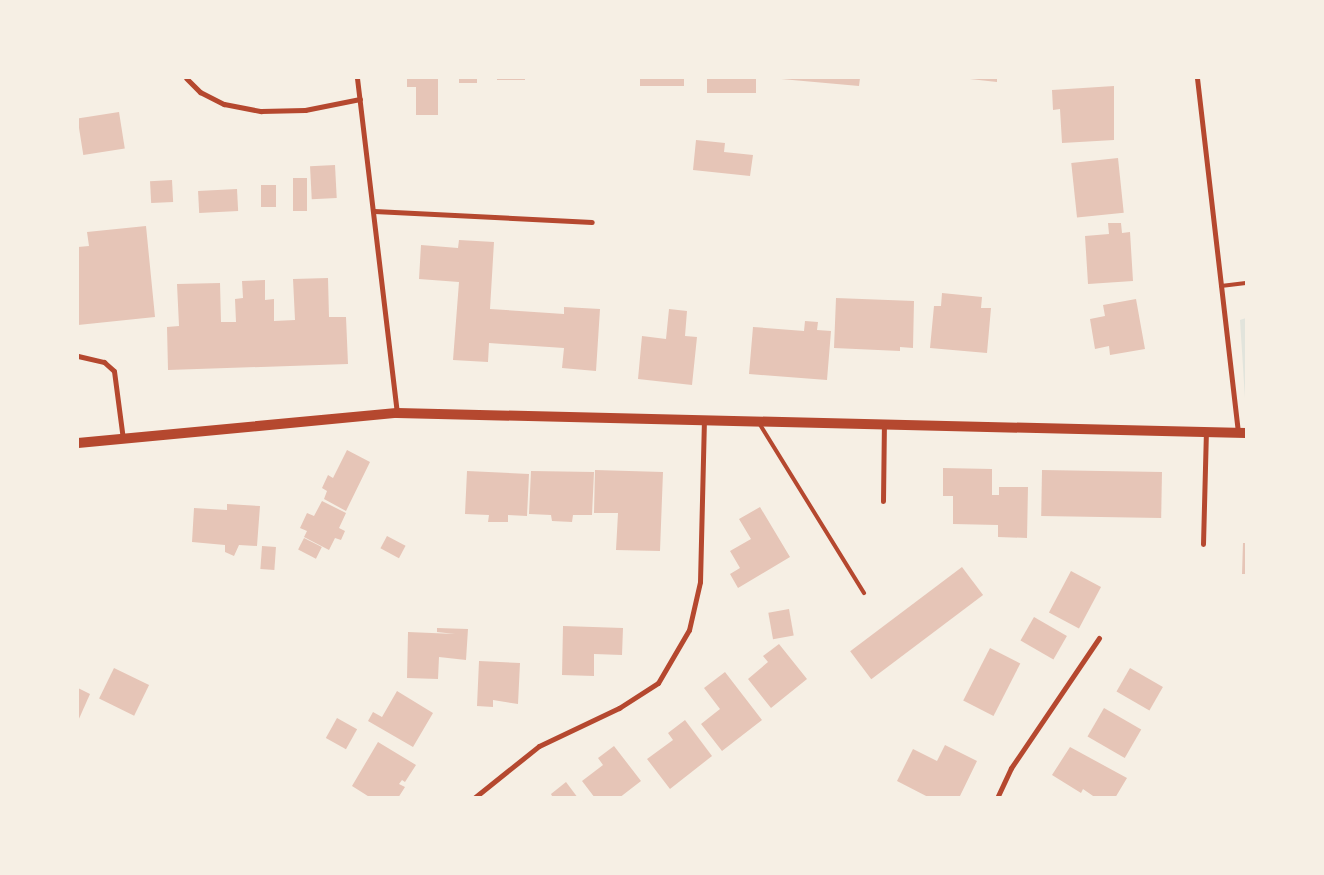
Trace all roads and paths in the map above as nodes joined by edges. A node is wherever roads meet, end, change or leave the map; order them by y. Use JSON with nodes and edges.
{"nodes":[{"id":1,"x":186,"y":78,"type":"edge"},
{"id":2,"x":356,"y":78,"type":"edge"},
{"id":3,"x":1197,"y":78,"type":"edge"},
{"id":4,"x":360,"y":100,"type":"junction"},
{"id":5,"x":374,"y":211,"type":"junction"},
{"id":6,"x":592,"y":222,"type":"dead end"},
{"id":7,"x":1246,"y":283,"type":"edge"},
{"id":8,"x":1221,"y":286,"type":"junction"},
{"id":9,"x":78,"y":356,"type":"edge"},
{"id":10,"x":397,"y":412,"type":"junction"},
{"id":11,"x":704,"y":420,"type":"junction"},
{"id":12,"x":758,"y":421,"type":"junction"},
{"id":13,"x":884,"y":424,"type":"junction"},
{"id":14,"x":1206,"y":432,"type":"junction"},
{"id":15,"x":1242,"y":432,"type":"edge"},
{"id":16,"x":123,"y":440,"type":"junction"},
{"id":17,"x":78,"y":443,"type":"edge"},
{"id":18,"x":883,"y":501,"type":"dead end"},
{"id":19,"x":1203,"y":544,"type":"dead end"},
{"id":20,"x":864,"y":593,"type":"dead end"},
{"id":21,"x":1099,"y":638,"type":"dead end"},
{"id":22,"x":474,"y":798,"type":"edge"},
{"id":23,"x":997,"y":798,"type":"edge"}],
"edges":[{"from":1,"to":4,"type":"street"},
{"from":2,"to":4,"type":"street"},
{"from":3,"to":8,"type":"street"},
{"from":4,"to":5,"type":"street"},
{"from":5,"to":6,"type":"street"},
{"from":5,"to":10,"type":"street"},
{"from":7,"to":8,"type":"lane"},
{"from":8,"to":15,"type":"street"},
{"from":9,"to":16,"type":"street"},
{"from":10,"to":11,"type":"main road"},
{"from":10,"to":16,"type":"main road"},
{"from":11,"to":12,"type":"main road"},
{"from":11,"to":22,"type":"street"},
{"from":12,"to":13,"type":"main road"},
{"from":12,"to":20,"type":"lane"},
{"from":13,"to":14,"type":"main road"},
{"from":13,"to":18,"type":"street"},
{"from":14,"to":15,"type":"main road"},
{"from":14,"to":19,"type":"street"},
{"from":16,"to":17,"type":"main road"},
{"from":21,"to":23,"type":"street"}]}
